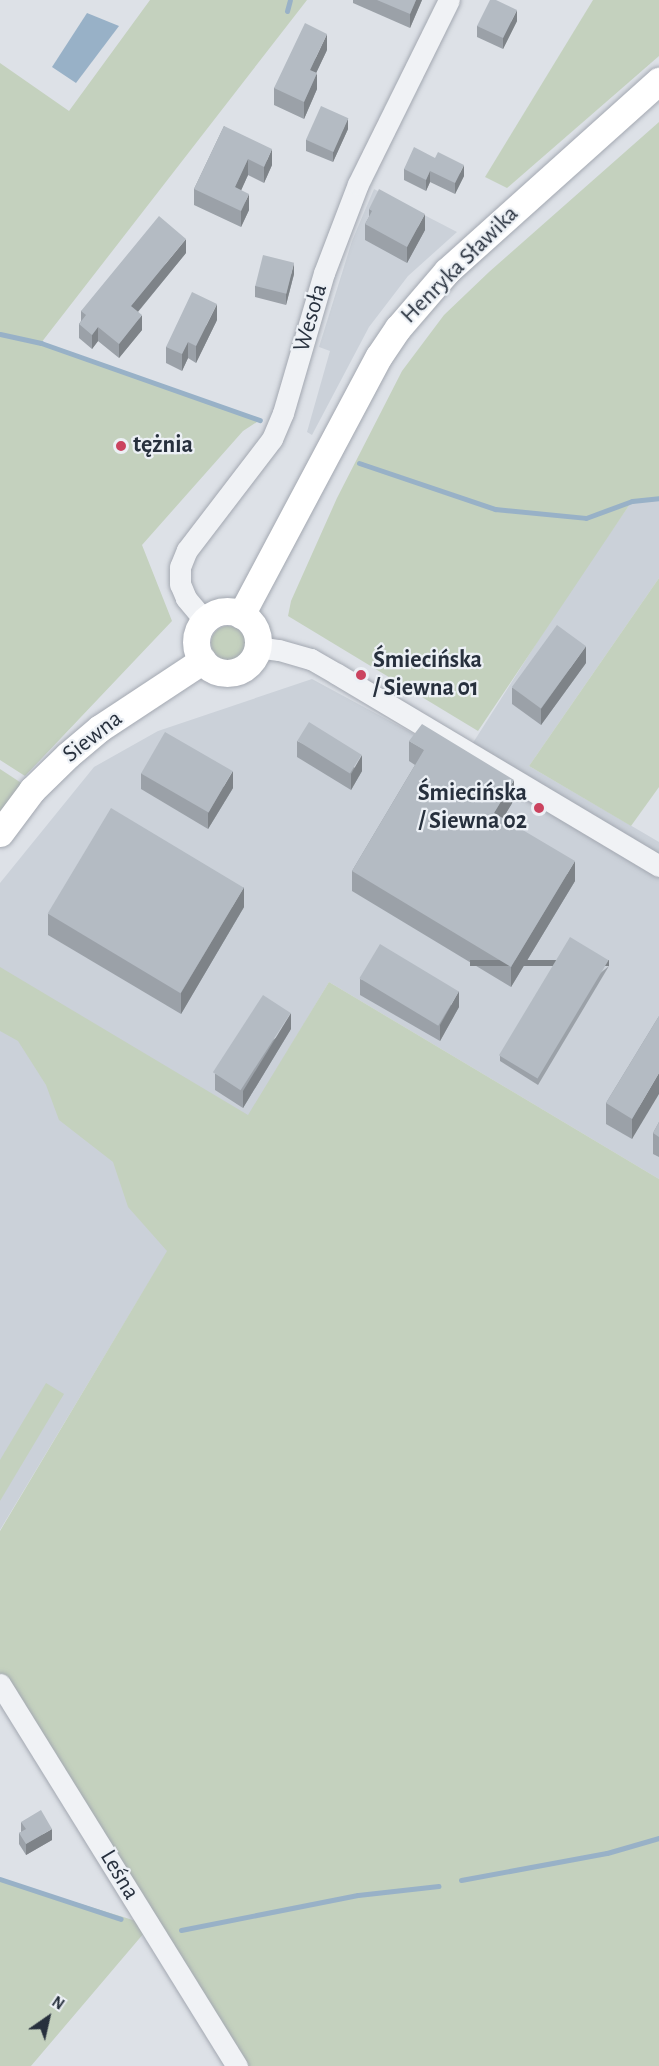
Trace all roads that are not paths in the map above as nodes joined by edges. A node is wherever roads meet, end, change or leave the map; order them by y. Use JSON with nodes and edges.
{"nodes":[{"id":1,"x":449,"y":0,"type":"edge"},
{"id":2,"x":659,"y":81,"type":"edge"},
{"id":3,"x":241,"y":615,"type":"junction"},
{"id":4,"x":205,"y":621,"type":"junction"},
{"id":5,"x":257,"y":648,"type":"junction"},
{"id":6,"x":203,"y":660,"type":"junction"},
{"id":7,"x":0,"y":832,"type":"edge"},
{"id":8,"x":659,"y":866,"type":"edge"},
{"id":9,"x":0,"y":1684,"type":"edge"},
{"id":10,"x":237,"y":2066,"type":"edge"}],
"edges":[{"from":1,"to":4,"type":"street","name":"Wesoła"},
{"from":2,"to":3,"type":"main road","name":"Henryka Sławika"},
{"from":3,"to":4,"type":"main road"},
{"from":3,"to":5,"type":"main road"},
{"from":4,"to":6,"type":"main road"},
{"from":5,"to":6,"type":"main road"},
{"from":5,"to":8,"type":"street"},
{"from":6,"to":7,"type":"main road","name":"Siewna"},
{"from":9,"to":10,"type":"street","name":"Leśna"}]}
